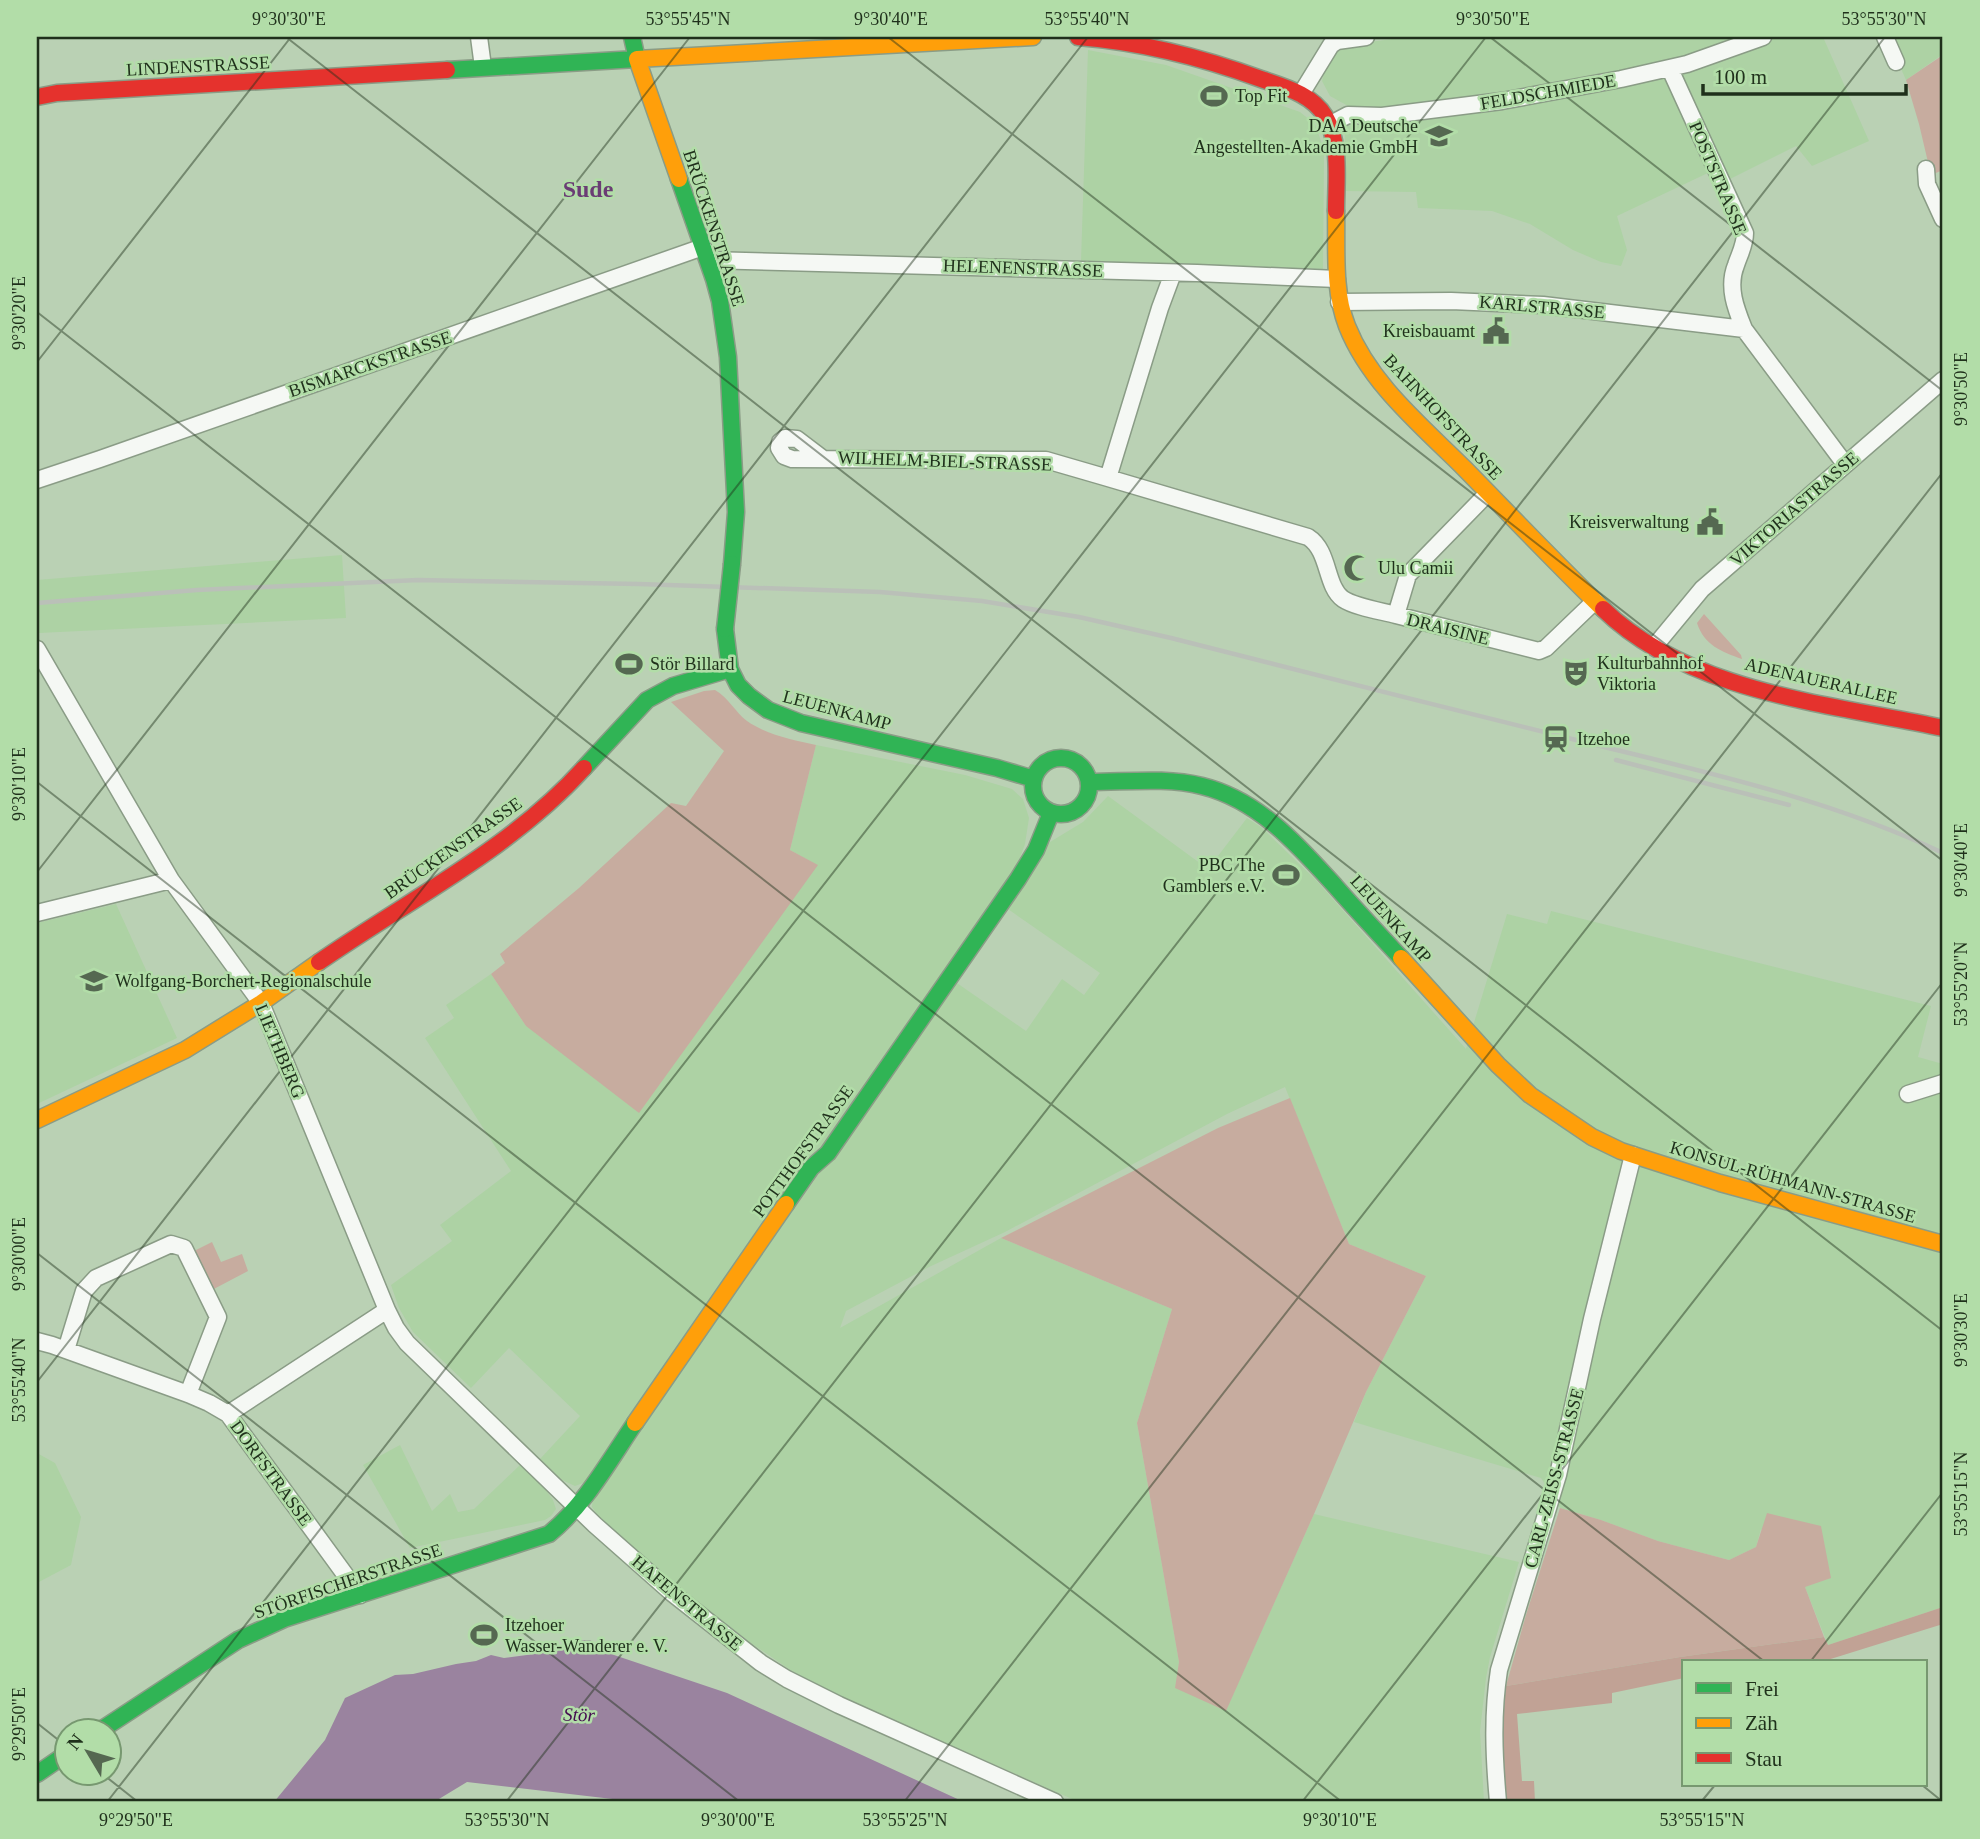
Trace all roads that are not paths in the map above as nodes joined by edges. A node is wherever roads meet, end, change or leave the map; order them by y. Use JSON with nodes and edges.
{"nodes":[{"id":1,"x":479,"y":37,"type":"edge"},
{"id":2,"x":632,"y":37,"type":"edge"},
{"id":3,"x":738,"y":37,"type":"edge"},
{"id":4,"x":1033,"y":37,"type":"edge"},
{"id":5,"x":1078,"y":37,"type":"edge"},
{"id":6,"x":1366,"y":37,"type":"edge"},
{"id":7,"x":1763,"y":37,"type":"edge"},
{"id":8,"x":1885,"y":37,"type":"edge"},
{"id":9,"x":1337,"y":39,"type":"edge"},
{"id":10,"x":1140,"y":40,"type":"edge"},
{"id":11,"x":739,"y":54,"type":"junction"},
{"id":12,"x":637,"y":59,"type":"junction"},
{"id":13,"x":1896,"y":62,"type":"dead end"},
{"id":14,"x":484,"y":67,"type":"junction"},
{"id":15,"x":1670,"y":69,"type":"junction"},
{"id":16,"x":1301,"y":94,"type":"junction"},
{"id":17,"x":37,"y":97,"type":"edge"},
{"id":18,"x":1329,"y":125,"type":"junction"},
{"id":19,"x":1926,"y":169,"type":"dead end"},
{"id":20,"x":1943,"y":219,"type":"edge"},
{"id":21,"x":706,"y":254,"type":"junction"},
{"id":22,"x":1172,"y":272,"type":"junction"},
{"id":23,"x":1337,"y":279,"type":"junction"},
{"id":24,"x":1339,"y":302,"type":"junction"},
{"id":25,"x":1744,"y":329,"type":"junction"},
{"id":26,"x":1943,"y":380,"type":"edge"},
{"id":27,"x":822,"y":458,"type":"dead end"},
{"id":28,"x":1845,"y":464,"type":"junction"},
{"id":29,"x":1108,"y":478,"type":"junction"},
{"id":30,"x":37,"y":480,"type":"edge"},
{"id":31,"x":1488,"y":493,"type":"junction"},
{"id":32,"x":1595,"y":601,"type":"junction"},
{"id":33,"x":1396,"y":615,"type":"junction"},
{"id":34,"x":1654,"y":647,"type":"junction"},
{"id":35,"x":37,"y":649,"type":"edge"},
{"id":36,"x":730,"y":669,"type":"junction"},
{"id":37,"x":1943,"y":728,"type":"edge"},
{"id":38,"x":1034,"y":779,"type":"junction"},
{"id":39,"x":1090,"y":782,"type":"junction"},
{"id":40,"x":1051,"y":813,"type":"junction"},
{"id":41,"x":171,"y":880,"type":"junction"},
{"id":42,"x":37,"y":913,"type":"edge"},
{"id":43,"x":261,"y":1003,"type":"junction"},
{"id":44,"x":1943,"y":1083,"type":"edge"},
{"id":45,"x":1908,"y":1094,"type":"dead end"},
{"id":46,"x":37,"y":1120,"type":"edge"},
{"id":47,"x":1633,"y":1155,"type":"junction"},
{"id":48,"x":1943,"y":1244,"type":"edge"},
{"id":49,"x":387,"y":1310,"type":"junction"},
{"id":50,"x":37,"y":1342,"type":"edge"},
{"id":51,"x":66,"y":1350,"type":"junction"},
{"id":52,"x":188,"y":1394,"type":"junction"},
{"id":53,"x":228,"y":1414,"type":"junction"},
{"id":54,"x":577,"y":1507,"type":"junction"},
{"id":55,"x":360,"y":1595,"type":"junction"},
{"id":56,"x":122,"y":1717,"type":"edge"},
{"id":57,"x":52,"y":1764,"type":"edge"},
{"id":58,"x":37,"y":1774,"type":"edge"},
{"id":59,"x":1055,"y":1802,"type":"edge"},
{"id":60,"x":1498,"y":1802,"type":"edge"}],
"edges":[{"from":1,"to":14,"type":"street"},
{"from":2,"to":12,"type":"street","name":"BRÜCKENSTRASSE"},
{"from":3,"to":11,"type":"street"},
{"from":4,"to":11,"type":"street","name":"LINDENSTRASSE"},
{"from":5,"to":10,"type":"street"},
{"from":6,"to":9,"type":"street"},
{"from":7,"to":15,"type":"street","name":"FELDSCHMIEDE"},
{"from":8,"to":13,"type":"street"},
{"from":9,"to":16,"type":"street"},
{"from":10,"to":16,"type":"street"},
{"from":11,"to":12,"type":"street","name":"LINDENSTRASSE"},
{"from":12,"to":14,"type":"street","name":"LINDENSTRASSE"},
{"from":12,"to":21,"type":"street","name":"BRÜCKENSTRASSE"},
{"from":14,"to":17,"type":"street","name":"LINDENSTRASSE"},
{"from":15,"to":18,"type":"street","name":"FELDSCHMIEDE"},
{"from":15,"to":25,"type":"street","name":"POSTSTRASSE"},
{"from":16,"to":18,"type":"street","name":"BAHNHOFSTRASSE"},
{"from":18,"to":23,"type":"street","name":"BAHNHOFSTRASSE"},
{"from":19,"to":20,"type":"street"},
{"from":21,"to":22,"type":"street","name":"HELENENSTRASSE"},
{"from":21,"to":30,"type":"street","name":"BISMARCKSTRASSE"},
{"from":21,"to":36,"type":"street","name":"BRÜCKENSTRASSE","bridge":true},
{"from":22,"to":23,"type":"street","name":"HELENENSTRASSE"},
{"from":22,"to":29,"type":"street"},
{"from":23,"to":24,"type":"street","name":"BAHNHOFSTRASSE"},
{"from":24,"to":25,"type":"street","name":"KARLSTRASSE"},
{"from":24,"to":31,"type":"street","name":"BAHNHOFSTRASSE"},
{"from":25,"to":28,"type":"street","name":"POSTSTRASSE"},
{"from":26,"to":28,"type":"street","name":"VIKTORIASTRASSE"},
{"from":27,"to":29,"type":"street","name":"WILHELM-BIEL-STRASSE"},
{"from":28,"to":34,"type":"street","name":"VIKTORIASTRASSE"},
{"from":29,"to":33,"type":"street","name":"WILHELM-BIEL-STRASSE"},
{"from":31,"to":32,"type":"street","name":"BAHNHOFSTRASSE"},
{"from":31,"to":33,"type":"street","name":"DRAISINE"},
{"from":32,"to":33,"type":"street","name":"DRAISINE"},
{"from":32,"to":34,"type":"street","name":"BAHNHOFSTRASSE"},
{"from":34,"to":37,"type":"street","name":"ADENAUERALLEE"},
{"from":35,"to":41,"type":"street","name":"LIETHBERG"},
{"from":36,"to":38,"type":"street","name":"LEUENKAMP"},
{"from":36,"to":43,"type":"street","name":"BRÜCKENSTRASSE"},
{"from":38,"to":39,"type":"street"},
{"from":38,"to":40,"type":"street"},
{"from":39,"to":40,"type":"street"},
{"from":39,"to":47,"type":"street","name":"LEUENKAMP"},
{"from":40,"to":54,"type":"street","name":"POTTHOFSTRASSE"},
{"from":41,"to":42,"type":"street"},
{"from":41,"to":43,"type":"street","name":"LIETHBERG"},
{"from":43,"to":46,"type":"street","name":"BRÜCKENSTRASSE"},
{"from":43,"to":49,"type":"street","name":"LIETHBERG"},
{"from":44,"to":45,"type":"street"},
{"from":47,"to":48,"type":"street","name":"KONSUL-RÜHMANN-STRASSE"},
{"from":47,"to":60,"type":"street","name":"CARL-ZEISS-STRASSE"},
{"from":49,"to":53,"type":"street"},
{"from":49,"to":54,"type":"street","name":"HAFENSTRASSE"},
{"from":50,"to":51,"type":"street","name":"DORFSTRASSE"},
{"from":51,"to":52,"type":"street","name":"DORFSTRASSE"},
{"from":51,"to":52,"type":"street"},
{"from":52,"to":53,"type":"street","name":"DORFSTRASSE"},
{"from":53,"to":55,"type":"street","name":"DORFSTRASSE"},
{"from":54,"to":55,"type":"street","name":"STÖRFISCHERSTRASSE"},
{"from":54,"to":59,"type":"street","name":"HAFENSTRASSE"},
{"from":55,"to":56,"type":"street","name":"STÖRFISCHERSTRASSE"},
{"from":57,"to":58,"type":"street"}]}
